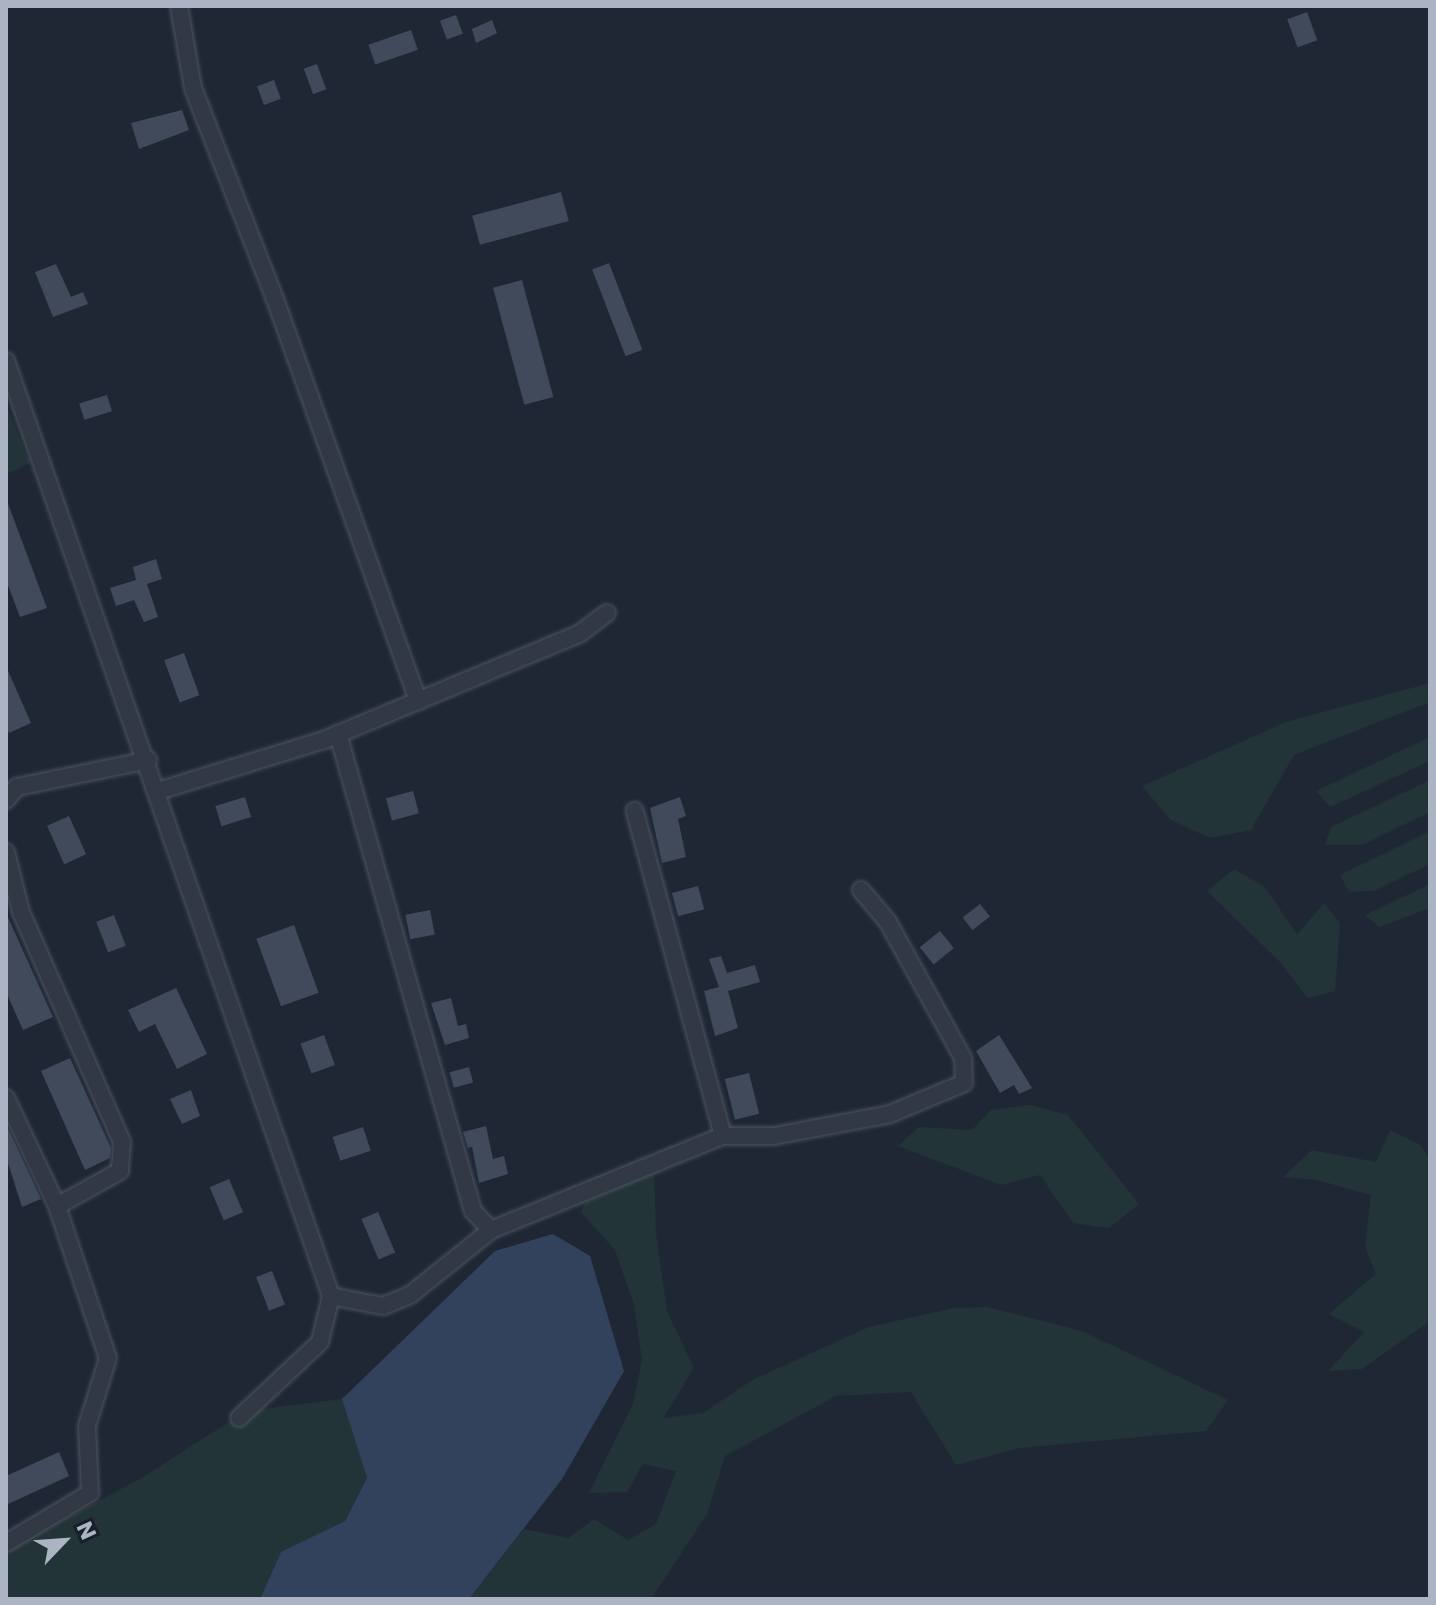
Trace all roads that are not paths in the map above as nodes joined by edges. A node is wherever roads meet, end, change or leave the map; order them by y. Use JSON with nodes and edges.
{"nodes":[{"id":1,"x":179,"y":6,"type":"edge"},
{"id":2,"x":6,"y":361,"type":"edge"},
{"id":3,"x":607,"y":613,"type":"dead end"},
{"id":4,"x":418,"y":701,"type":"junction"},
{"id":5,"x":338,"y":734,"type":"junction"},
{"id":6,"x":148,"y":760,"type":"junction"},
{"id":7,"x":158,"y":791,"type":"junction"},
{"id":8,"x":10,"y":792,"type":"edge"},
{"id":9,"x":635,"y":811,"type":"dead end"},
{"id":10,"x":6,"y":852,"type":"edge"},
{"id":11,"x":861,"y":890,"type":"dead end"},
{"id":12,"x":6,"y":1098,"type":"edge"},
{"id":13,"x":723,"y":1136,"type":"junction"},
{"id":14,"x":57,"y":1206,"type":"junction"},
{"id":15,"x":491,"y":1230,"type":"junction"},
{"id":16,"x":331,"y":1296,"type":"junction"},
{"id":17,"x":239,"y":1418,"type":"dead end"},
{"id":18,"x":6,"y":1543,"type":"edge"}],
"edges":[{"from":1,"to":4,"type":"street"},
{"from":2,"to":6,"type":"street"},
{"from":3,"to":4,"type":"street"},
{"from":4,"to":5,"type":"street"},
{"from":5,"to":7,"type":"street"},
{"from":5,"to":15,"type":"street"},
{"from":6,"to":7,"type":"street"},
{"from":6,"to":8,"type":"street"},
{"from":7,"to":16,"type":"street"},
{"from":9,"to":13,"type":"street"},
{"from":10,"to":14,"type":"street"},
{"from":11,"to":13,"type":"street"},
{"from":12,"to":14,"type":"street"},
{"from":13,"to":15,"type":"street"},
{"from":14,"to":18,"type":"street"},
{"from":15,"to":16,"type":"street"},
{"from":16,"to":17,"type":"street"}]}
